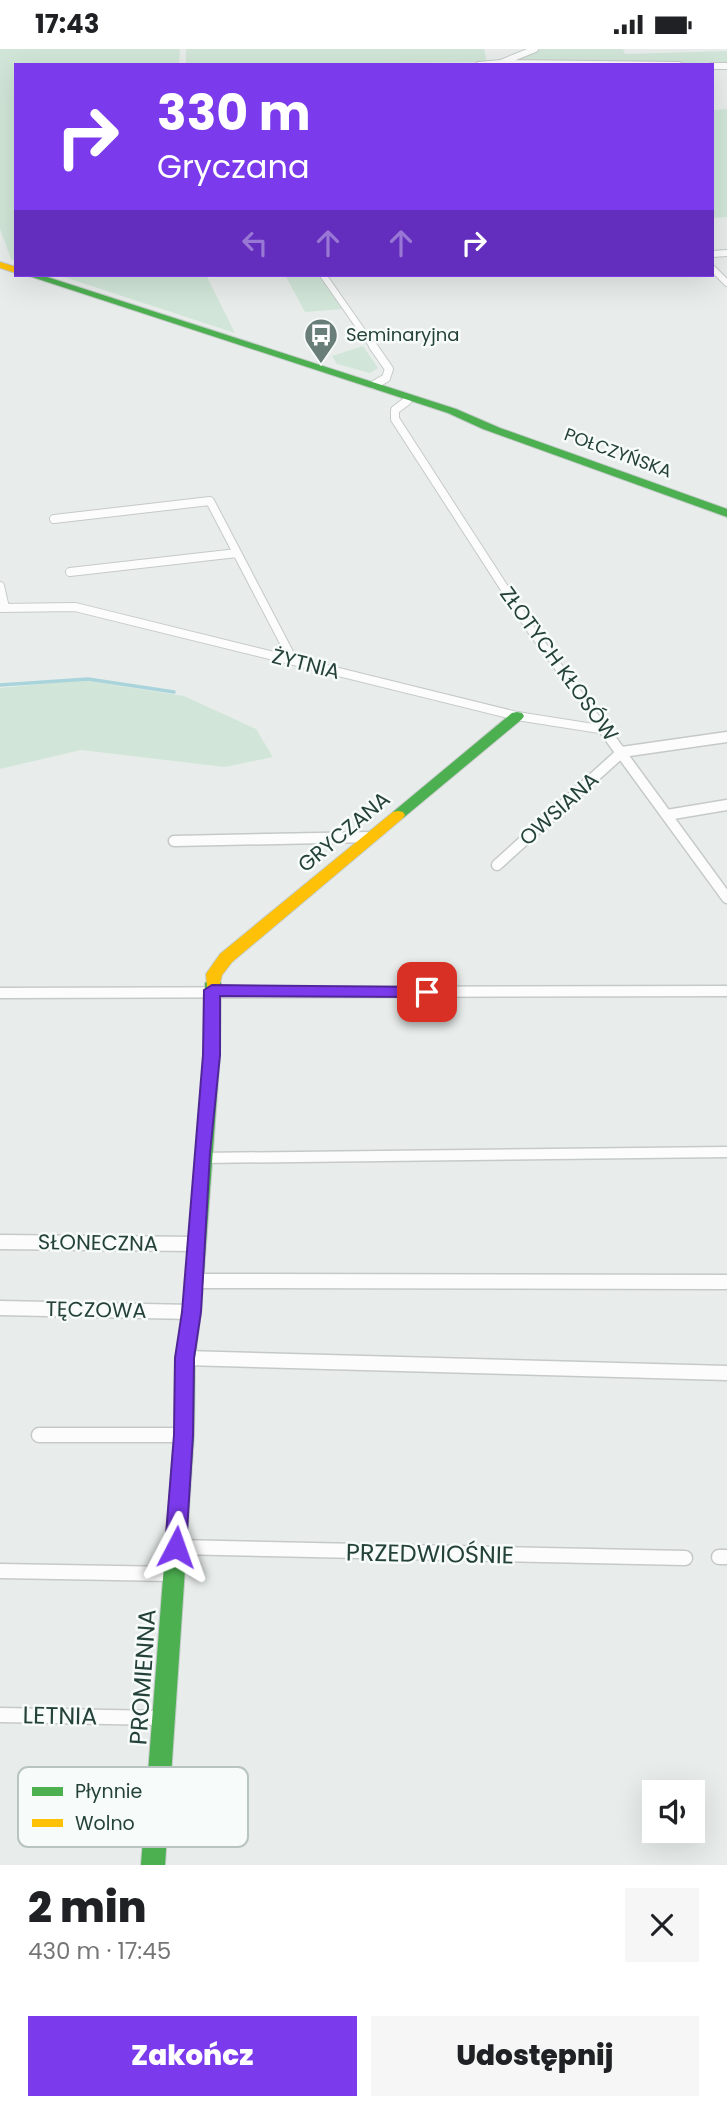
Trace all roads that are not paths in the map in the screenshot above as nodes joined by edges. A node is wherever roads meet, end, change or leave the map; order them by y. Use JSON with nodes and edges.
{"nodes":[{"id":1,"x":535,"y":49,"type":"edge"},
{"id":2,"x":501,"y":63,"type":"edge"},
{"id":3,"x":714,"y":270,"type":"edge"},
{"id":4,"x":37,"y":277,"type":"edge"},
{"id":5,"x":324,"y":277,"type":"edge"},
{"id":6,"x":727,"y":283,"type":"edge"},
{"id":7,"x":368,"y":385,"type":"junction"},
{"id":8,"x":414,"y":402,"type":"junction"},
{"id":9,"x":727,"y":513,"type":"edge"},
{"id":10,"x":54,"y":519,"type":"dead end"},
{"id":11,"x":237,"y":553,"type":"junction"},
{"id":12,"x":70,"y":572,"type":"dead end"},
{"id":13,"x":0,"y":586,"type":"edge"},
{"id":14,"x":3,"y":608,"type":"edge"},
{"id":15,"x":293,"y":660,"type":"junction"},
{"id":16,"x":517,"y":716,"type":"junction"},
{"id":17,"x":606,"y":730,"type":"junction"},
{"id":18,"x":727,"y":737,"type":"edge"},
{"id":19,"x":622,"y":752,"type":"junction"},
{"id":20,"x":727,"y":805,"type":"edge"},
{"id":21,"x":667,"y":815,"type":"junction"},
{"id":22,"x":371,"y":837,"type":"junction"},
{"id":23,"x":174,"y":841,"type":"dead end"},
{"id":24,"x":497,"y":865,"type":"dead end"},
{"id":25,"x":727,"y":898,"type":"edge"},
{"id":26,"x":212,"y":990,"type":"junction"},
{"id":27,"x":727,"y":991,"type":"edge"},
{"id":28,"x":0,"y":993,"type":"edge"},
{"id":29,"x":727,"y":1152,"type":"edge"},
{"id":30,"x":201,"y":1158,"type":"junction"},
{"id":31,"x":0,"y":1242,"type":"edge"},
{"id":32,"x":195,"y":1244,"type":"junction"},
{"id":33,"x":194,"y":1281,"type":"junction"},
{"id":34,"x":727,"y":1282,"type":"edge"},
{"id":35,"x":0,"y":1308,"type":"edge"},
{"id":36,"x":192,"y":1312,"type":"junction"},
{"id":37,"x":185,"y":1358,"type":"junction"},
{"id":38,"x":727,"y":1373,"type":"edge"},
{"id":39,"x":39,"y":1435,"type":"dead end"},
{"id":40,"x":184,"y":1435,"type":"junction"},
{"id":41,"x":176,"y":1547,"type":"junction"},
{"id":42,"x":685,"y":1558,"type":"dead end"},
{"id":43,"x":0,"y":1570,"type":"edge"},
{"id":44,"x":173,"y":1574,"type":"junction"},
{"id":45,"x":0,"y":1715,"type":"edge"},
{"id":46,"x":162,"y":1718,"type":"junction"},
{"id":47,"x":159,"y":1767,"type":"edge"},
{"id":48,"x":154,"y":1847,"type":"edge"},
{"id":49,"x":153,"y":1865,"type":"edge"}],
"edges":[{"from":1,"to":2,"type":"street"},
{"from":3,"to":6,"type":"street"},
{"from":4,"to":7,"type":"street","name":"POŁCZYŃSKA"},
{"from":5,"to":7,"type":"street"},
{"from":7,"to":8,"type":"street","name":"POŁCZYŃSKA"},
{"from":8,"to":9,"type":"street","name":"POŁCZYŃSKA"},
{"from":8,"to":17,"type":"street","name":"ZŁOTYCH KŁOSÓW"},
{"from":10,"to":11,"type":"street"},
{"from":11,"to":12,"type":"street"},
{"from":11,"to":15,"type":"street"},
{"from":13,"to":14,"type":"street","name":"ŻYTNIA"},
{"from":14,"to":15,"type":"street","name":"ŻYTNIA"},
{"from":15,"to":16,"type":"street","name":"ŻYTNIA"},
{"from":16,"to":17,"type":"street","name":"ŻYTNIA"},
{"from":16,"to":22,"type":"street","name":"GRYCZANA"},
{"from":17,"to":19,"type":"street","name":"ZŁOTYCH KŁOSÓW"},
{"from":18,"to":19,"type":"street"},
{"from":19,"to":21,"type":"street","name":"ZŁOTYCH KŁOSÓW"},
{"from":19,"to":24,"type":"street","name":"OWSIANA"},
{"from":20,"to":21,"type":"street"},
{"from":21,"to":25,"type":"street","name":"ZŁOTYCH KŁOSÓW"},
{"from":22,"to":23,"type":"street"},
{"from":22,"to":26,"type":"street","name":"GRYCZANA"},
{"from":26,"to":27,"type":"street"},
{"from":26,"to":28,"type":"street"},
{"from":26,"to":30,"type":"street","name":"PROMIENNA"},
{"from":29,"to":30,"type":"street"},
{"from":30,"to":32,"type":"street","name":"PROMIENNA"},
{"from":31,"to":32,"type":"street","name":"SŁONECZNA"},
{"from":32,"to":33,"type":"street","name":"PROMIENNA"},
{"from":33,"to":34,"type":"street"},
{"from":33,"to":36,"type":"street","name":"PROMIENNA"},
{"from":35,"to":36,"type":"street","name":"TĘCZOWA"},
{"from":36,"to":37,"type":"street","name":"PROMIENNA"},
{"from":37,"to":38,"type":"street"},
{"from":37,"to":40,"type":"street","name":"PROMIENNA"},
{"from":39,"to":40,"type":"street"},
{"from":40,"to":41,"type":"street","name":"PROMIENNA"},
{"from":41,"to":42,"type":"street","name":"PRZEDWIOŚNIE"},
{"from":41,"to":44,"type":"street","name":"PROMIENNA"},
{"from":43,"to":44,"type":"street"},
{"from":44,"to":46,"type":"street","name":"PROMIENNA"},
{"from":45,"to":46,"type":"street","name":"LETNIA"},
{"from":46,"to":47,"type":"street","name":"PROMIENNA"},
{"from":48,"to":49,"type":"street","name":"PROMIENNA"}]}
